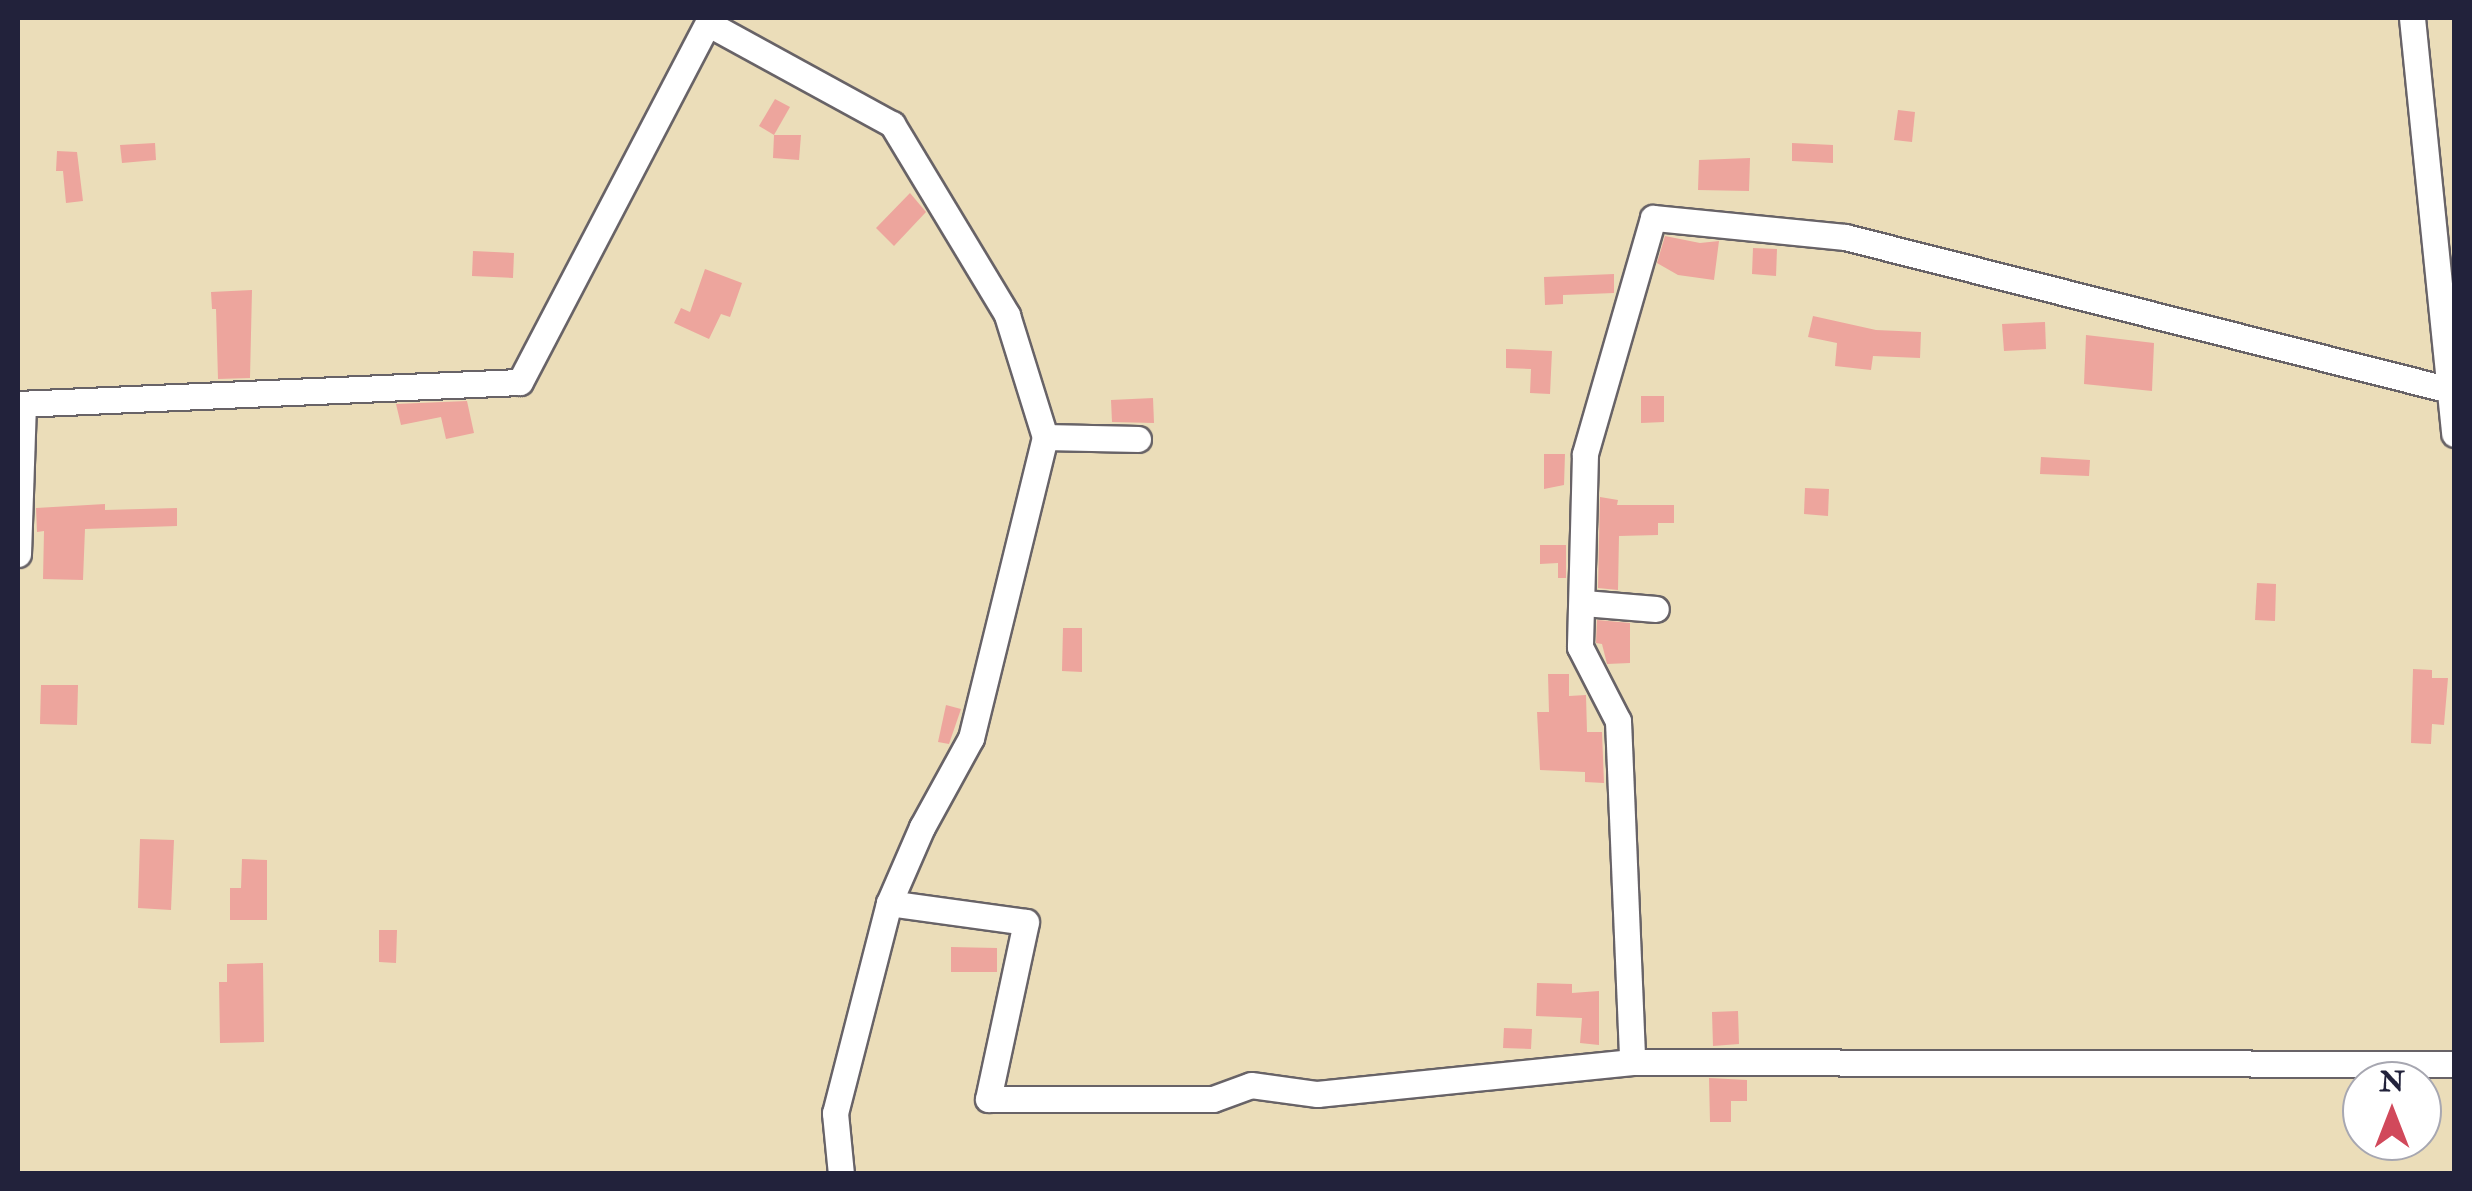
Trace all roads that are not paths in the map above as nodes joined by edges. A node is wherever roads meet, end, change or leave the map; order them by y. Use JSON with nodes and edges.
{"nodes":[{"id":1,"x":2412,"y":18,"type":"edge"},
{"id":2,"x":710,"y":20,"type":"edge"},
{"id":3,"x":2451,"y":391,"type":"edge"},
{"id":4,"x":20,"y":404,"type":"edge"},
{"id":5,"x":2454,"y":434,"type":"edge"},
{"id":6,"x":1045,"y":437,"type":"junction"},
{"id":7,"x":1138,"y":439,"type":"dead end"},
{"id":8,"x":18,"y":554,"type":"edge"},
{"id":9,"x":1584,"y":603,"type":"junction"},
{"id":10,"x":1656,"y":610,"type":"dead end"},
{"id":11,"x":889,"y":903,"type":"junction"},
{"id":12,"x":1632,"y":1062,"type":"junction"},
{"id":13,"x":2454,"y":1064,"type":"edge"},
{"id":14,"x":841,"y":1174,"type":"edge"}],
"edges":[{"from":1,"to":3,"type":"street"},
{"from":2,"to":4,"type":"street"},
{"from":2,"to":6,"type":"street"},
{"from":3,"to":5,"type":"street"},
{"from":3,"to":9,"type":"street"},
{"from":4,"to":8,"type":"street"},
{"from":6,"to":7,"type":"street"},
{"from":6,"to":11,"type":"street"},
{"from":9,"to":10,"type":"street"},
{"from":9,"to":12,"type":"street"},
{"from":11,"to":12,"type":"street"},
{"from":11,"to":14,"type":"street"},
{"from":12,"to":13,"type":"street"}]}
